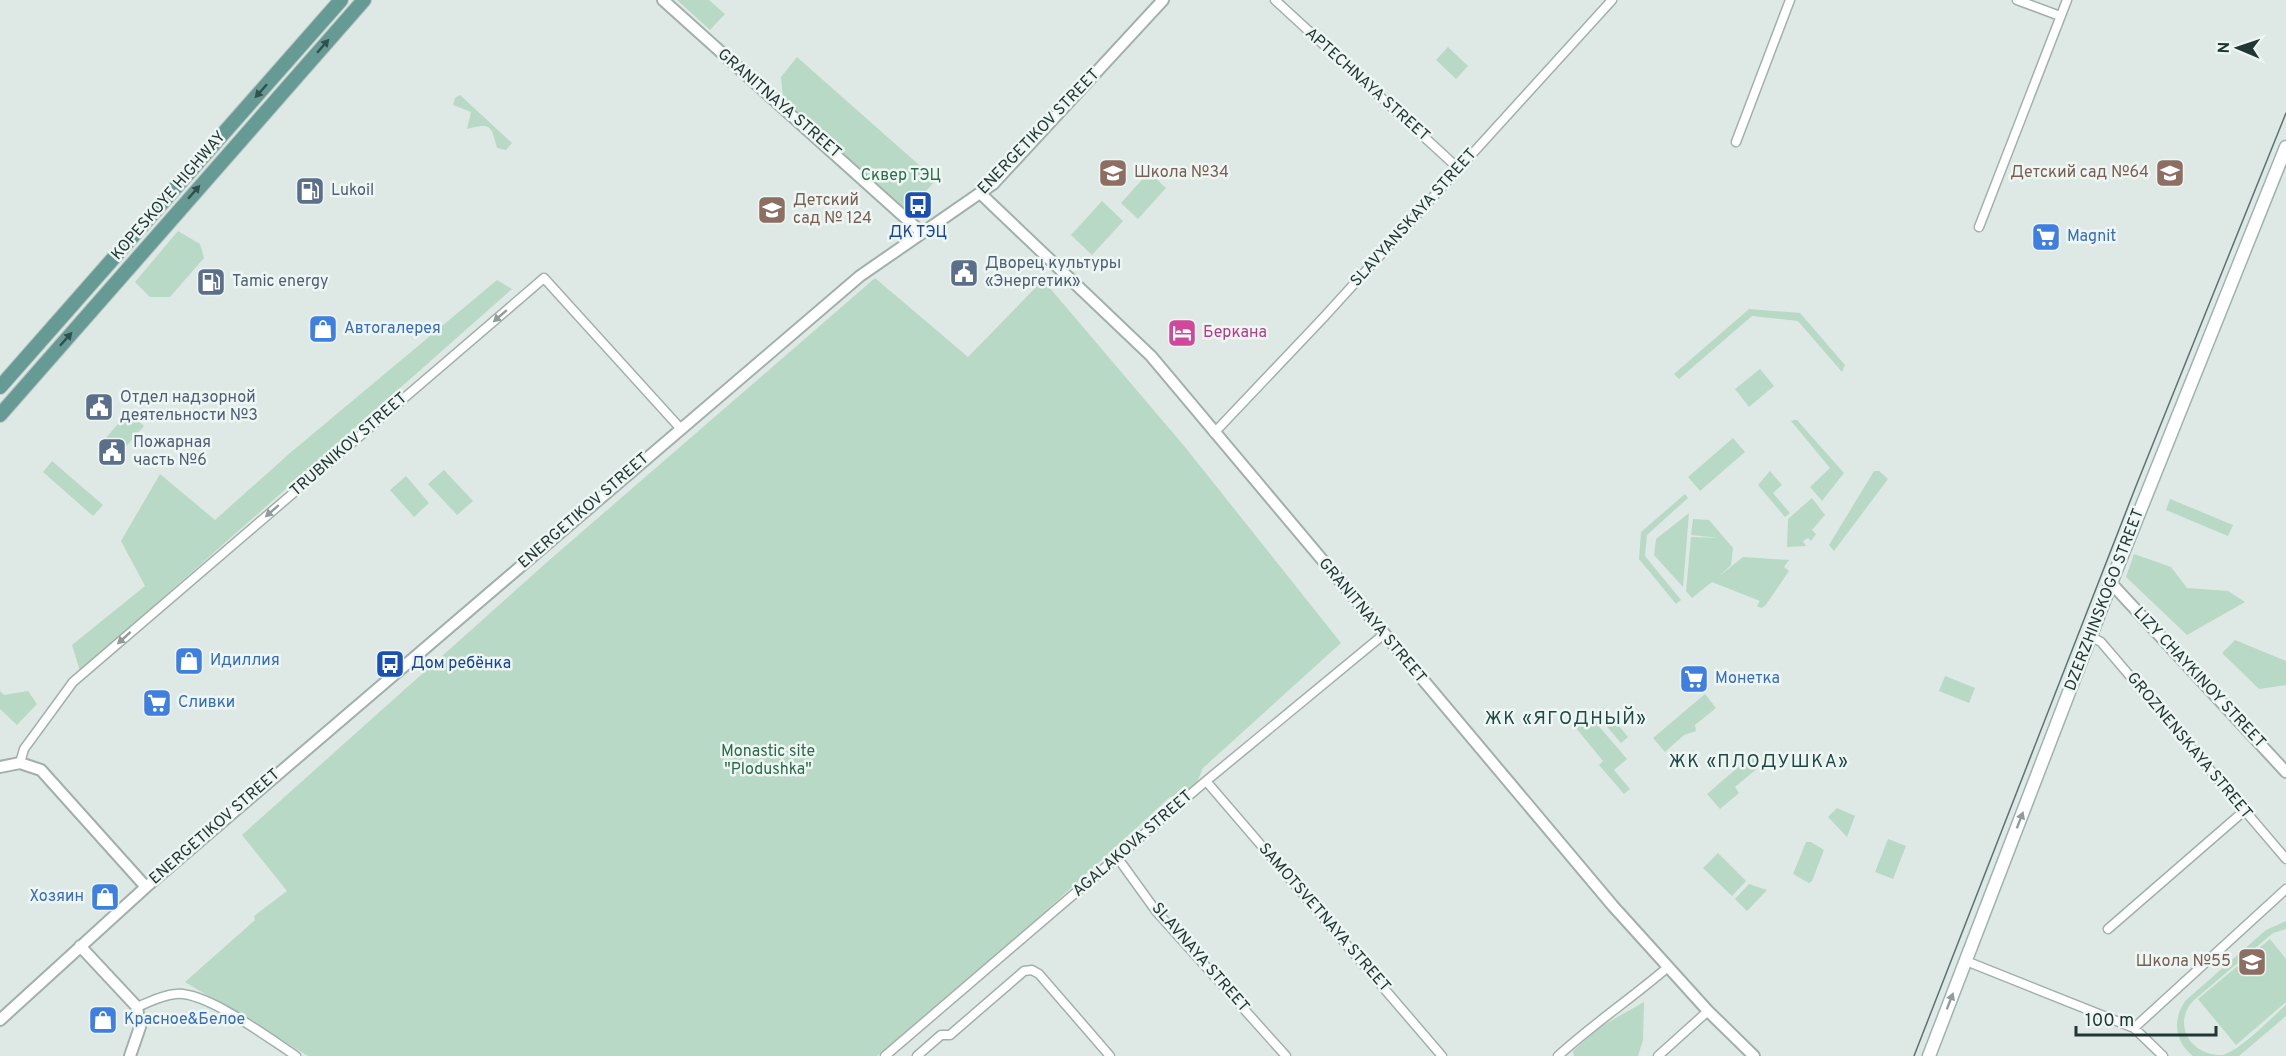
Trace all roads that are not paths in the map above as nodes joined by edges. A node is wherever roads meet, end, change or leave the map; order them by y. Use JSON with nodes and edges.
{"nodes":[{"id":1,"x":341,"y":0,"type":"edge"},
{"id":2,"x":363,"y":0,"type":"edge"},
{"id":3,"x":663,"y":0,"type":"edge"},
{"id":4,"x":1163,"y":0,"type":"edge"},
{"id":5,"x":1275,"y":0,"type":"edge"},
{"id":6,"x":1612,"y":0,"type":"edge"},
{"id":7,"x":1790,"y":0,"type":"edge"},
{"id":8,"x":2017,"y":0,"type":"edge"},
{"id":9,"x":2067,"y":0,"type":"edge"},
{"id":10,"x":2060,"y":16,"type":"junction"},
{"id":11,"x":1736,"y":142,"type":"dead end"},
{"id":12,"x":2286,"y":147,"type":"edge"},
{"id":13,"x":1459,"y":169,"type":"junction"},
{"id":14,"x":981,"y":194,"type":"junction"},
{"id":15,"x":1979,"y":226,"type":"dead end"},
{"id":16,"x":921,"y":232,"type":"junction"},
{"id":17,"x":80,"y":296,"type":"junction"},
{"id":18,"x":94,"y":308,"type":"junction"},
{"id":19,"x":38,"y":343,"type":"junction"},
{"id":20,"x":51,"y":356,"type":"junction"},
{"id":21,"x":0,"y":387,"type":"edge"},
{"id":22,"x":0,"y":415,"type":"edge"},
{"id":23,"x":681,"y":429,"type":"junction"},
{"id":24,"x":1214,"y":433,"type":"junction"},
{"id":25,"x":2111,"y":583,"type":"junction"},
{"id":26,"x":1383,"y":635,"type":"junction"},
{"id":27,"x":2090,"y":636,"type":"junction"},
{"id":28,"x":20,"y":763,"type":"junction"},
{"id":29,"x":0,"y":767,"type":"edge"},
{"id":30,"x":2286,"y":772,"type":"edge"},
{"id":31,"x":1206,"y":781,"type":"junction"},
{"id":32,"x":2244,"y":811,"type":"junction"},
{"id":33,"x":1117,"y":857,"type":"junction"},
{"id":34,"x":2286,"y":859,"type":"edge"},
{"id":35,"x":146,"y":887,"type":"junction"},
{"id":36,"x":2286,"y":889,"type":"edge"},
{"id":37,"x":2108,"y":929,"type":"dead end"},
{"id":38,"x":80,"y":946,"type":"junction"},
{"id":39,"x":1966,"y":961,"type":"junction"},
{"id":40,"x":1668,"y":967,"type":"junction"},
{"id":41,"x":136,"y":1007,"type":"junction"},
{"id":42,"x":1708,"y":1011,"type":"junction"},
{"id":43,"x":0,"y":1020,"type":"edge"},
{"id":44,"x":2133,"y":1028,"type":"junction"},
{"id":45,"x":130,"y":1056,"type":"edge"},
{"id":46,"x":296,"y":1056,"type":"edge"},
{"id":47,"x":885,"y":1056,"type":"edge"},
{"id":48,"x":916,"y":1056,"type":"edge"},
{"id":49,"x":1110,"y":1056,"type":"edge"},
{"id":50,"x":1286,"y":1056,"type":"edge"},
{"id":51,"x":1442,"y":1056,"type":"edge"},
{"id":52,"x":1558,"y":1056,"type":"edge"},
{"id":53,"x":1658,"y":1056,"type":"edge"},
{"id":54,"x":1754,"y":1056,"type":"edge"},
{"id":55,"x":1929,"y":1056,"type":"edge"},
{"id":56,"x":2163,"y":1056,"type":"edge"}],
"edges":[{"from":1,"to":17,"type":"main road","name":"KOPESKOYE HIGHWAY","one_way":true},
{"from":18,"to":2,"type":"main road","name":"KOPESKOYE HIGHWAY","one_way":true},
{"from":3,"to":16,"type":"street","name":"GRANITNAYA STREET"},
{"from":4,"to":14,"type":"street","name":"ENERGETIKOV STREET"},
{"from":5,"to":13,"type":"street","name":"APTECHNAYA STREET"},
{"from":6,"to":13,"type":"street","name":"SLAVYANSKAYA STREET"},
{"from":7,"to":11,"type":"street"},
{"from":8,"to":10,"type":"street"},
{"from":9,"to":10,"type":"street"},
{"from":10,"to":15,"type":"street"},
{"from":12,"to":25,"type":"main road","name":"DZERZHINSKOGO STREET"},
{"from":13,"to":24,"type":"street","name":"SLAVYANSKAYA STREET"},
{"from":14,"to":16,"type":"street","name":"ENERGETIKOV STREET"},
{"from":14,"to":24,"type":"street","name":"GRANITNAYA STREET"},
{"from":16,"to":23,"type":"street","name":"ENERGETIKOV STREET"},
{"from":17,"to":18,"type":"main road"},
{"from":17,"to":19,"type":"main road","name":"KOPESKOYE HIGHWAY"},
{"from":20,"to":18,"type":"main road","name":"KOPESKOYE HIGHWAY","one_way":true},
{"from":19,"to":20,"type":"main road"},
{"from":19,"to":21,"type":"main road","name":"KOPESKOYE HIGHWAY"},
{"from":20,"to":22,"type":"main road","name":"KOPESKOYE HIGHWAY"},
{"from":23,"to":28,"type":"street","name":"TRUBNIKOV STREET","one_way":true},
{"from":23,"to":35,"type":"street","name":"ENERGETIKOV STREET"},
{"from":24,"to":26,"type":"street","name":"GRANITNAYA STREET"},
{"from":25,"to":27,"type":"main road","name":"DZERZHINSKOGO STREET"},
{"from":25,"to":30,"type":"street","name":"LIZY CHAYKINOY STREET"},
{"from":26,"to":31,"type":"street","name":"AGALAKOVA STREET"},
{"from":26,"to":40,"type":"street","name":"GRANITNAYA STREET"},
{"from":27,"to":32,"type":"street","name":"GROZNENSKAYA STREET"},
{"from":39,"to":27,"type":"main road","name":"DZERZHINSKOGO STREET","one_way":true},
{"from":28,"to":29,"type":"street"},
{"from":28,"to":35,"type":"street"},
{"from":31,"to":33,"type":"street","name":"AGALAKOVA STREET"},
{"from":31,"to":51,"type":"street","name":"SAMOTSVETNAYA STREET"},
{"from":32,"to":34,"type":"street","name":"GROZNENSKAYA STREET"},
{"from":32,"to":37,"type":"street"},
{"from":33,"to":47,"type":"street","name":"AGALAKOVA STREET"},
{"from":33,"to":50,"type":"street","name":"SLAVNAYA STREET"},
{"from":35,"to":38,"type":"street","name":"ENERGETIKOV STREET"},
{"from":36,"to":44,"type":"street"},
{"from":38,"to":41,"type":"street"},
{"from":38,"to":43,"type":"street","name":"ENERGETIKOV STREET"},
{"from":39,"to":44,"type":"street"},
{"from":55,"to":39,"type":"main road","name":"DZERZHINSKOGO STREET","one_way":true},
{"from":40,"to":42,"type":"street","name":"GRANITNAYA STREET"},
{"from":40,"to":52,"type":"street"},
{"from":41,"to":45,"type":"street"},
{"from":41,"to":46,"type":"street"},
{"from":42,"to":53,"type":"street"},
{"from":42,"to":54,"type":"street","name":"GRANITNAYA STREET"},
{"from":44,"to":56,"type":"street"},
{"from":48,"to":49,"type":"street"}]}
